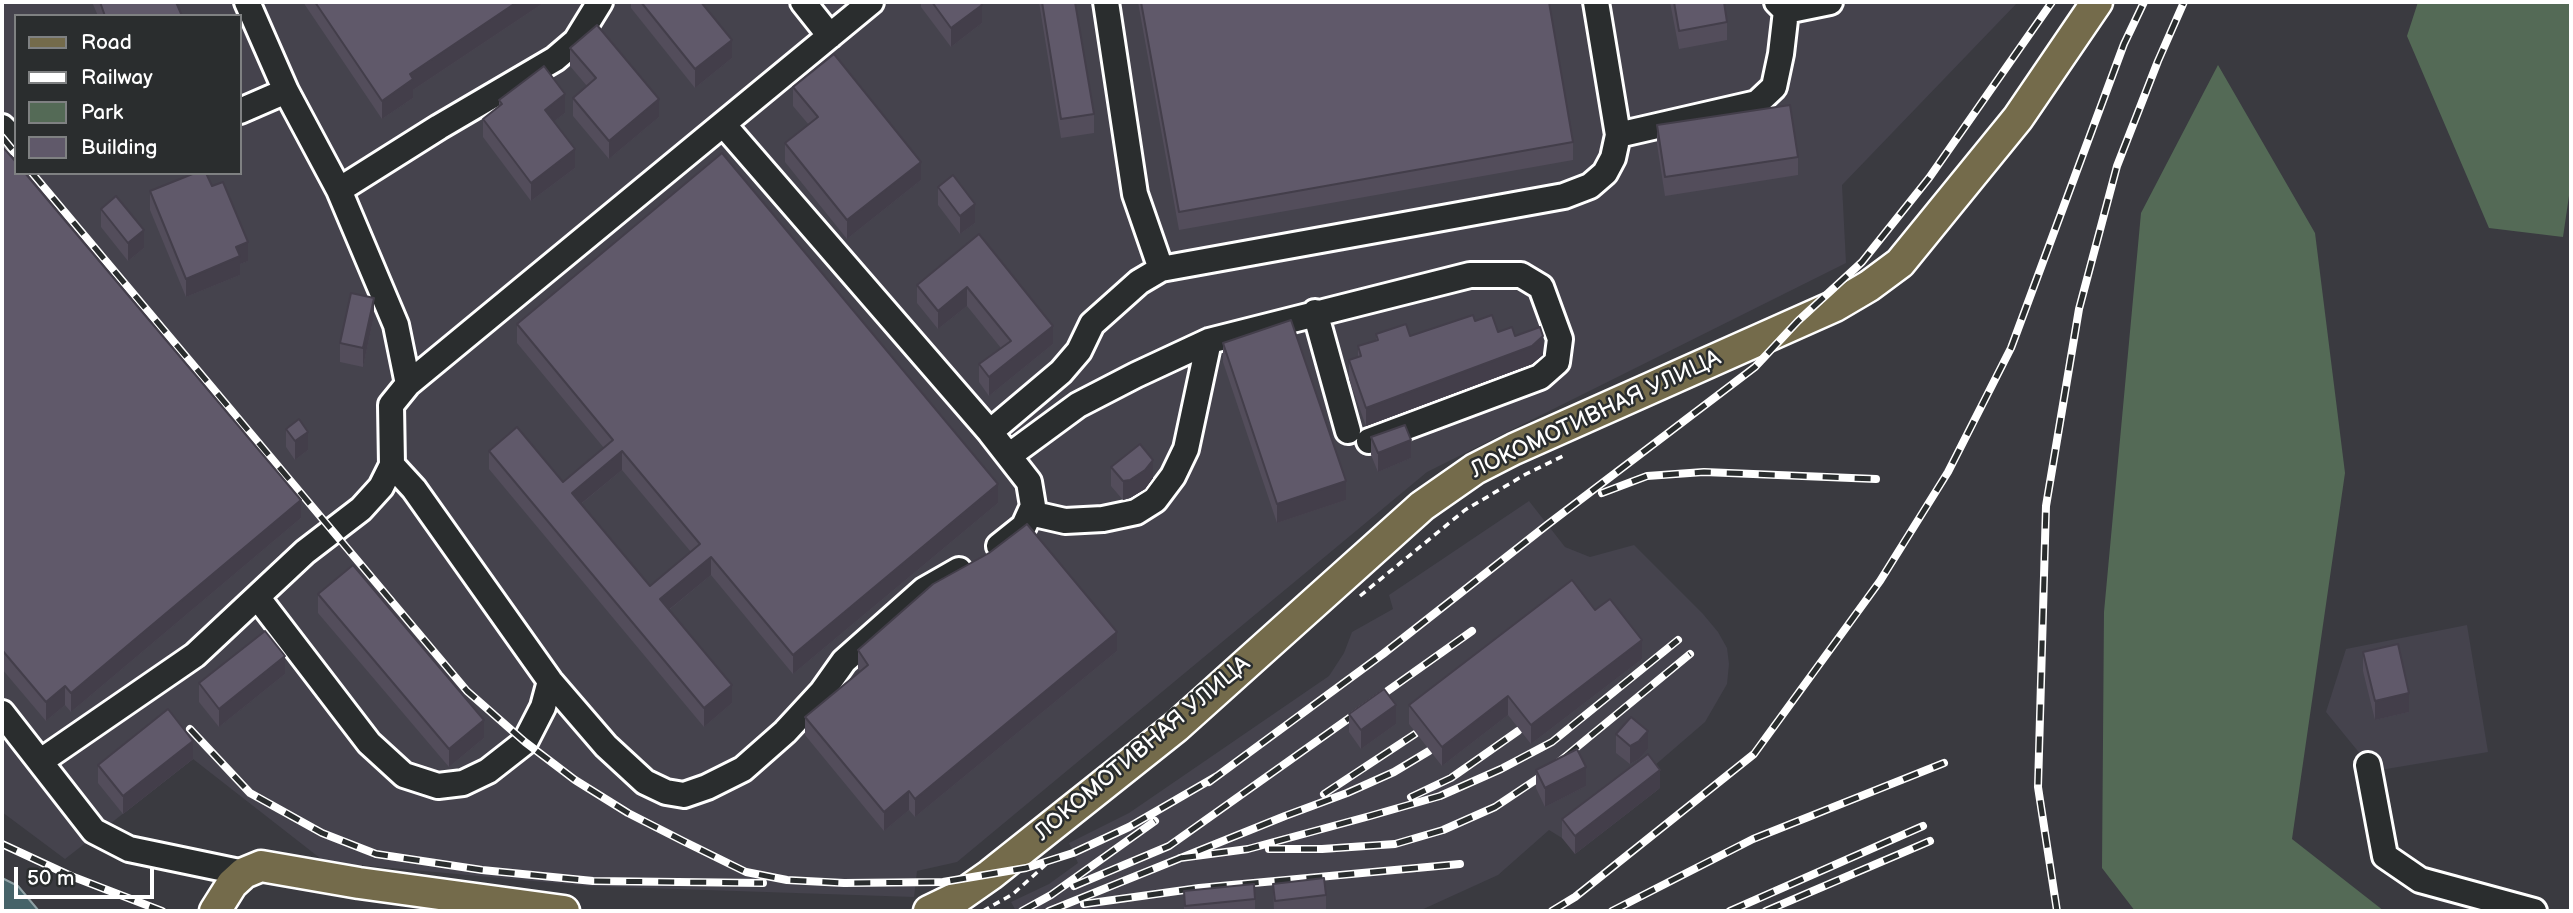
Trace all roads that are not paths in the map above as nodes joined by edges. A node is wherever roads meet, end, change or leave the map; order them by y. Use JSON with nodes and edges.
{"nodes":[{"id":1,"x":247,"y":2,"type":"edge"},
{"id":2,"x":600,"y":2,"type":"edge"},
{"id":3,"x":803,"y":2,"type":"edge"},
{"id":4,"x":871,"y":2,"type":"edge"},
{"id":5,"x":1107,"y":2,"type":"edge"},
{"id":6,"x":1596,"y":2,"type":"edge"},
{"id":7,"x":1830,"y":2,"type":"edge"},
{"id":8,"x":2097,"y":2,"type":"edge"},
{"id":9,"x":1781,"y":6,"type":"edge"},
{"id":10,"x":830,"y":36,"type":"junction"},
{"id":11,"x":286,"y":91,"type":"junction"},
{"id":12,"x":242,"y":110,"type":"edge"},
{"id":13,"x":723,"y":124,"type":"junction"},
{"id":14,"x":1618,"y":135,"type":"junction"},
{"id":15,"x":339,"y":190,"type":"junction"},
{"id":16,"x":1161,"y":269,"type":"junction"},
{"id":17,"x":1315,"y":312,"type":"junction"},
{"id":18,"x":1209,"y":341,"type":"junction"},
{"id":19,"x":408,"y":384,"type":"junction"},
{"id":20,"x":990,"y":432,"type":"junction"},
{"id":21,"x":1010,"y":455,"type":"junction"},
{"id":22,"x":391,"y":466,"type":"junction"},
{"id":23,"x":1030,"y":513,"type":"junction"},
{"id":24,"x":258,"y":598,"type":"junction"},
{"id":25,"x":550,"y":681,"type":"junction"},
{"id":26,"x":2,"y":713,"type":"edge"},
{"id":27,"x":41,"y":761,"type":"junction"},
{"id":28,"x":2368,"y":765,"type":"dead end"},
{"id":29,"x":244,"y":873,"type":"junction"},
{"id":30,"x":215,"y":911,"type":"edge"},
{"id":31,"x":564,"y":911,"type":"edge"},
{"id":32,"x":929,"y":911,"type":"edge"},
{"id":33,"x":2534,"y":911,"type":"edge"}],
"edges":[{"from":1,"to":11,"type":"lane"},
{"from":2,"to":15,"type":"lane"},
{"from":3,"to":10,"type":"lane"},
{"from":4,"to":10,"type":"lane"},
{"from":5,"to":16,"type":"lane"},
{"from":6,"to":14,"type":"lane"},
{"from":7,"to":9,"type":"lane"},
{"from":8,"to":32,"type":"main road","name":"ЛОКОМОТИВНАЯ УЛИЦА"},
{"from":9,"to":14,"type":"lane"},
{"from":10,"to":13,"type":"lane"},
{"from":11,"to":12,"type":"lane"},
{"from":11,"to":15,"type":"lane"},
{"from":13,"to":19,"type":"lane"},
{"from":13,"to":20,"type":"lane"},
{"from":14,"to":16,"type":"lane"},
{"from":15,"to":19,"type":"lane"},
{"from":16,"to":20,"type":"lane"},
{"from":17,"to":17,"type":"lane"},
{"from":17,"to":18,"type":"lane"},
{"from":18,"to":21,"type":"lane"},
{"from":18,"to":23,"type":"lane"},
{"from":19,"to":22,"type":"lane"},
{"from":20,"to":21,"type":"lane"},
{"from":21,"to":23,"type":"lane"},
{"from":22,"to":24,"type":"lane"},
{"from":22,"to":25,"type":"lane"},
{"from":23,"to":25,"type":"lane"},
{"from":24,"to":25,"type":"lane"},
{"from":24,"to":27,"type":"lane"},
{"from":26,"to":27,"type":"lane"},
{"from":27,"to":29,"type":"lane"},
{"from":28,"to":33,"type":"lane"},
{"from":29,"to":30,"type":"main road"},
{"from":29,"to":31,"type":"main road"}]}
